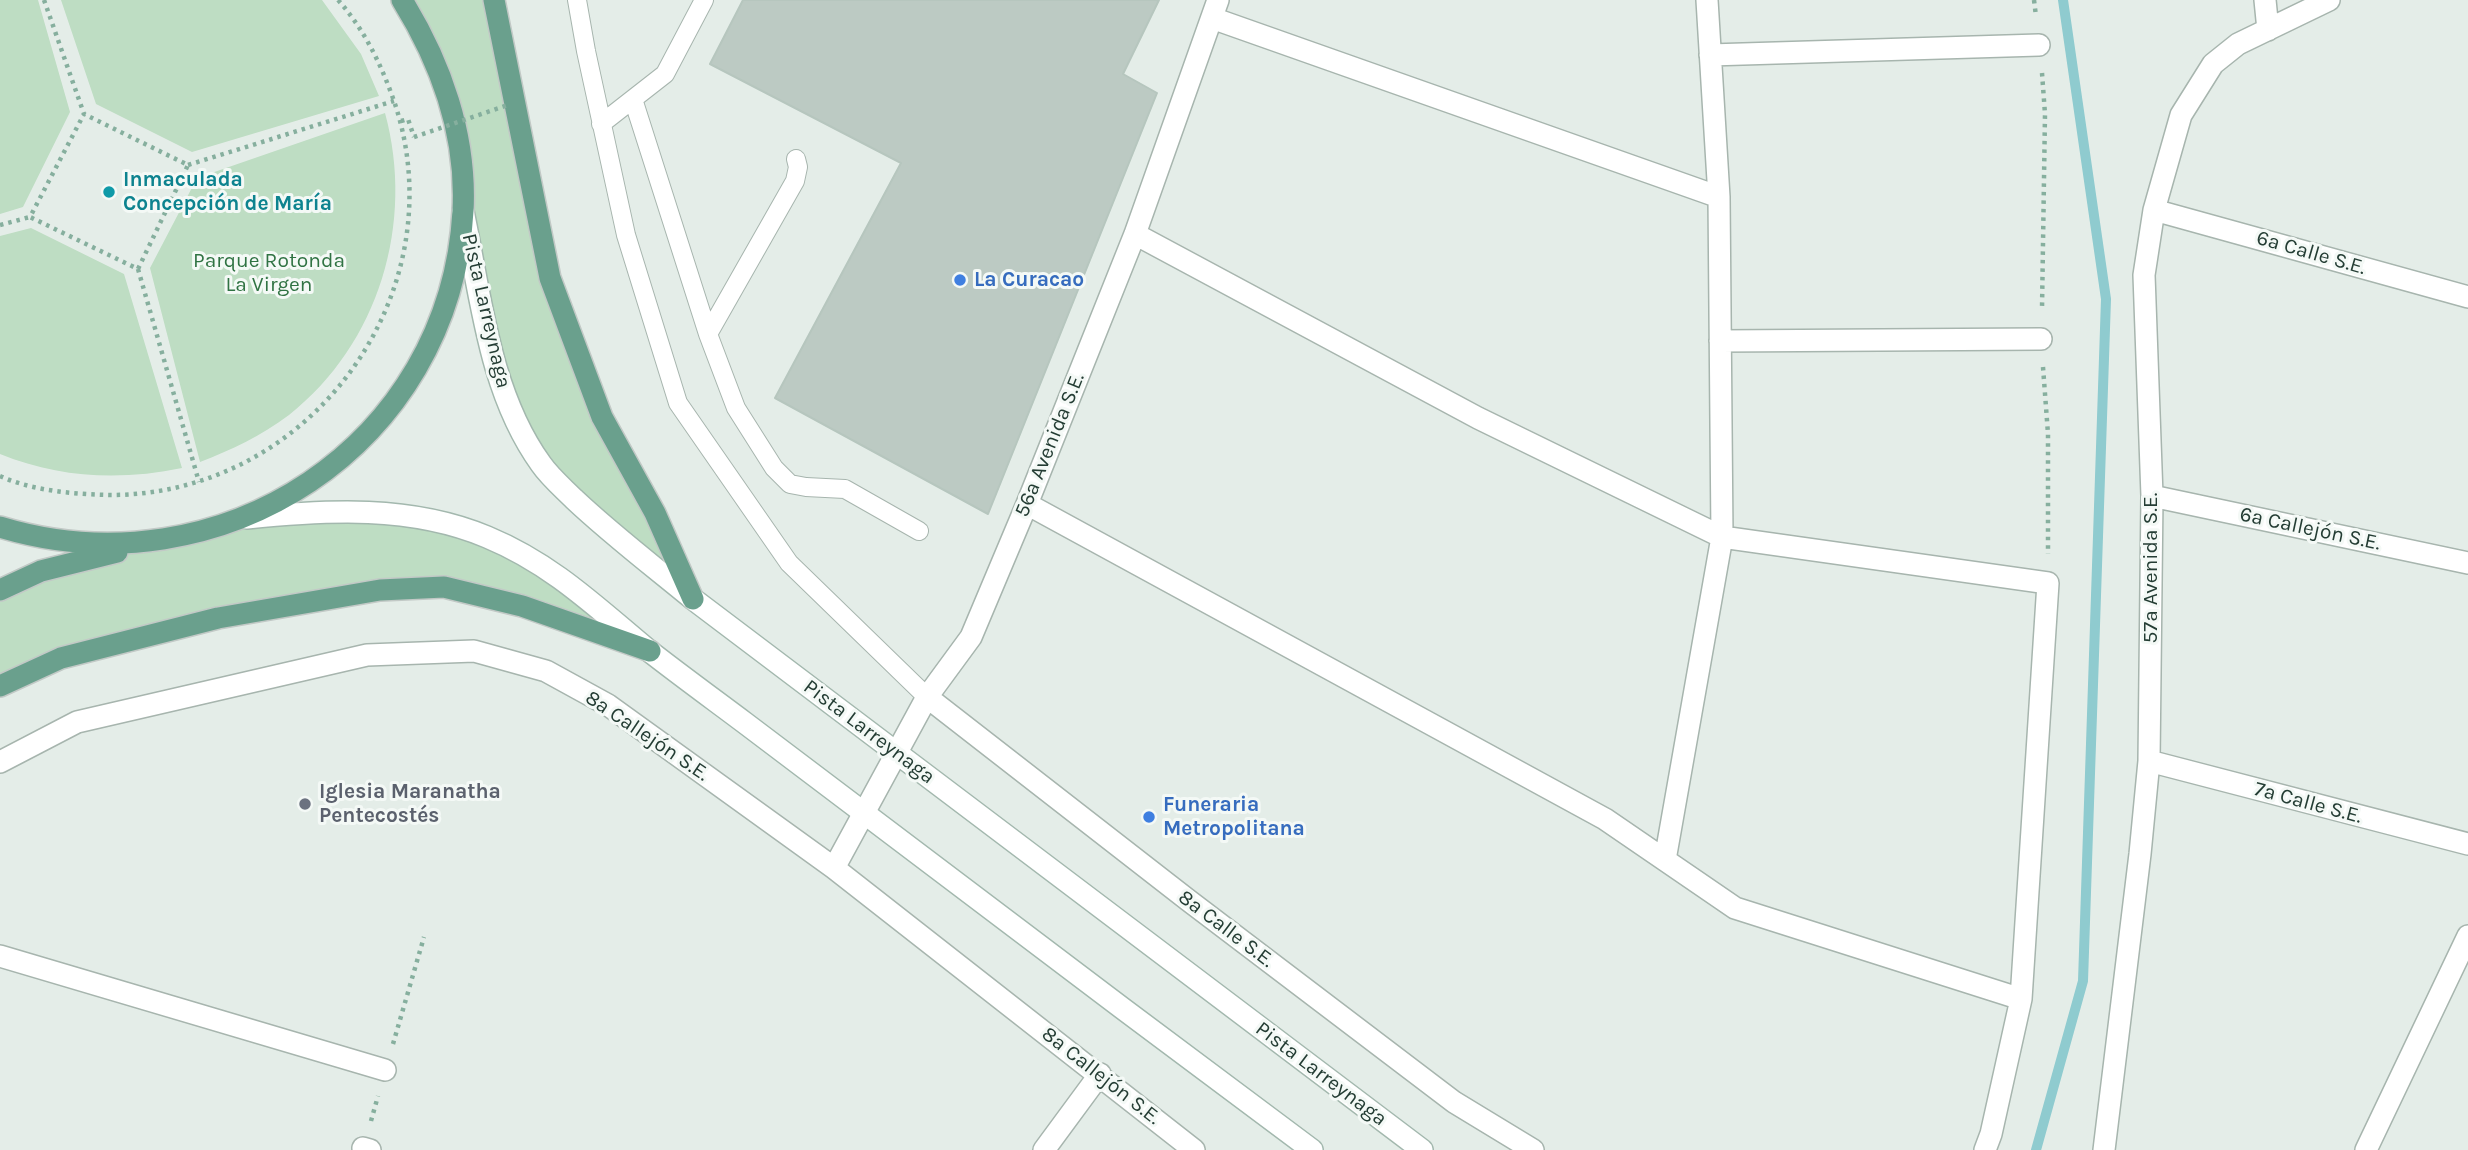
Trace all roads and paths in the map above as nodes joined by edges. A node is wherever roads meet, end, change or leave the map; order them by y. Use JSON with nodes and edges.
{"nodes":[{"id":1,"x":44,"y":0,"type":"edge"},
{"id":2,"x":338,"y":0,"type":"edge"},
{"id":3,"x":402,"y":0,"type":"edge"},
{"id":4,"x":413,"y":0,"type":"edge"},
{"id":5,"x":495,"y":0,"type":"edge"},
{"id":6,"x":577,"y":0,"type":"edge"},
{"id":7,"x":704,"y":0,"type":"edge"},
{"id":8,"x":1707,"y":0,"type":"edge"},
{"id":9,"x":2035,"y":0,"type":"edge"},
{"id":10,"x":2264,"y":0,"type":"edge"},
{"id":11,"x":2329,"y":0,"type":"edge"},
{"id":12,"x":1215,"y":9,"type":"edge"},
{"id":13,"x":419,"y":27,"type":"junction"},
{"id":14,"x":2268,"y":30,"type":"junction"},
{"id":15,"x":2039,"y":45,"type":"junction"},
{"id":16,"x":1710,"y":55,"type":"junction"},
{"id":17,"x":633,"y":99,"type":"junction"},
{"id":18,"x":394,"y":102,"type":"junction"},
{"id":19,"x":508,"y":105,"type":"dead end"},
{"id":20,"x":84,"y":114,"type":"junction"},
{"id":21,"x":401,"y":121,"type":"junction"},
{"id":22,"x":601,"y":124,"type":"junction"},
{"id":23,"x":796,"y":159,"type":"dead end"},
{"id":24,"x":188,"y":165,"type":"junction"},
{"id":25,"x":1719,"y":197,"type":"junction"},
{"id":26,"x":463,"y":209,"type":"junction"},
{"id":27,"x":2154,"y":209,"type":"junction"},
{"id":28,"x":30,"y":217,"type":"junction"},
{"id":29,"x":0,"y":225,"type":"edge"},
{"id":30,"x":1135,"y":233,"type":"junction"},
{"id":31,"x":138,"y":269,"type":"junction"},
{"id":32,"x":2468,"y":297,"type":"edge"},
{"id":33,"x":708,"y":334,"type":"junction"},
{"id":34,"x":2041,"y":339,"type":"junction"},
{"id":35,"x":1720,"y":341,"type":"junction"},
{"id":36,"x":0,"y":476,"type":"edge"},
{"id":37,"x":199,"y":482,"type":"junction"},
{"id":38,"x":2152,"y":496,"type":"junction"},
{"id":39,"x":1027,"y":504,"type":"junction"},
{"id":40,"x":247,"y":518,"type":"junction"},
{"id":41,"x":0,"y":527,"type":"edge"},
{"id":42,"x":919,"y":531,"type":"dead end"},
{"id":43,"x":1722,"y":537,"type":"junction"},
{"id":44,"x":161,"y":541,"type":"junction"},
{"id":45,"x":2468,"y":563,"type":"edge"},
{"id":46,"x":2048,"y":583,"type":"junction"},
{"id":47,"x":0,"y":590,"type":"edge"},
{"id":48,"x":692,"y":599,"type":"junction"},
{"id":49,"x":650,"y":651,"type":"junction"},
{"id":50,"x":0,"y":686,"type":"edge"},
{"id":51,"x":927,"y":697,"type":"junction"},
{"id":52,"x":895,"y":751,"type":"junction"},
{"id":53,"x":2149,"y":761,"type":"junction"},
{"id":54,"x":0,"y":762,"type":"edge"},
{"id":55,"x":863,"y":811,"type":"junction"},
{"id":56,"x":2468,"y":844,"type":"edge"},
{"id":57,"x":1665,"y":860,"type":"junction"},
{"id":58,"x":834,"y":868,"type":"junction"},
{"id":59,"x":2468,"y":936,"type":"edge"},
{"id":60,"x":0,"y":956,"type":"edge"},
{"id":61,"x":2021,"y":999,"type":"junction"},
{"id":62,"x":385,"y":1070,"type":"dead end"},
{"id":63,"x":1100,"y":1074,"type":"junction"},
{"id":64,"x":1044,"y":1150,"type":"edge"},
{"id":65,"x":1194,"y":1150,"type":"edge"},
{"id":66,"x":1312,"y":1150,"type":"edge"},
{"id":67,"x":1422,"y":1150,"type":"edge"},
{"id":68,"x":1533,"y":1150,"type":"edge"},
{"id":69,"x":1985,"y":1150,"type":"edge"},
{"id":70,"x":2104,"y":1150,"type":"edge"},
{"id":71,"x":2365,"y":1150,"type":"edge"}],
"edges":[{"from":1,"to":20,"type":"path"},
{"from":2,"to":18,"type":"path"},
{"from":3,"to":13,"type":"main road"},
{"from":4,"to":13,"type":"main road"},
{"from":5,"to":48,"type":"main road"},
{"from":6,"to":22,"type":"lane"},
{"from":7,"to":17,"type":"lane"},
{"from":8,"to":16,"type":"street"},
{"from":9,"to":15,"type":"path"},
{"from":10,"to":14,"type":"street"},
{"from":11,"to":14,"type":"street","name":"57a Avenida S.E."},
{"from":12,"to":25,"type":"street"},
{"from":12,"to":30,"type":"street","name":"56a Avenida S.E."},
{"from":13,"to":26,"type":"main road"},
{"from":14,"to":27,"type":"street","name":"57a Avenida S.E."},
{"from":15,"to":16,"type":"street"},
{"from":15,"to":34,"type":"path"},
{"from":16,"to":25,"type":"street"},
{"from":17,"to":22,"type":"lane"},
{"from":17,"to":33,"type":"lane"},
{"from":18,"to":21,"type":"path"},
{"from":18,"to":24,"type":"path"},
{"from":19,"to":21,"type":"path","bridge":true},
{"from":20,"to":24,"type":"path"},
{"from":20,"to":28,"type":"path"},
{"from":21,"to":37,"type":"path"},
{"from":22,"to":51,"type":"lane"},
{"from":23,"to":33,"type":"lane"},
{"from":24,"to":31,"type":"path"},
{"from":25,"to":35,"type":"street"},
{"from":26,"to":40,"type":"main road"},
{"from":26,"to":48,"type":"street","name":"Pista Larreynaga"},
{"from":27,"to":32,"type":"street","name":"6a Calle S.E."},
{"from":27,"to":38,"type":"street","name":"57a Avenida S.E."},
{"from":28,"to":29,"type":"path"},
{"from":28,"to":31,"type":"path"},
{"from":30,"to":39,"type":"street","name":"56a Avenida S.E."},
{"from":30,"to":43,"type":"street"},
{"from":31,"to":37,"type":"path"},
{"from":33,"to":42,"type":"lane"},
{"from":34,"to":35,"type":"street"},
{"from":34,"to":46,"type":"path"},
{"from":35,"to":43,"type":"street"},
{"from":36,"to":37,"type":"path"},
{"from":38,"to":45,"type":"street","name":"6a Callejón S.E."},
{"from":38,"to":53,"type":"street","name":"57a Avenida S.E."},
{"from":39,"to":51,"type":"street","name":"56a Avenida S.E."},
{"from":39,"to":57,"type":"street"},
{"from":40,"to":44,"type":"main road"},
{"from":40,"to":49,"type":"street"},
{"from":41,"to":44,"type":"main road"},
{"from":43,"to":46,"type":"street"},
{"from":43,"to":57,"type":"street"},
{"from":44,"to":47,"type":"main road"},
{"from":46,"to":61,"type":"street"},
{"from":48,"to":52,"type":"street","name":"Pista Larreynaga"},
{"from":49,"to":50,"type":"main road"},
{"from":49,"to":55,"type":"street"},
{"from":51,"to":52,"type":"street","name":"56a Avenida S.E."},
{"from":51,"to":68,"type":"street","name":"8a Calle S.E."},
{"from":52,"to":55,"type":"street","name":"56a Avenida S.E."},
{"from":52,"to":67,"type":"street","name":"Pista Larreynaga"},
{"from":53,"to":56,"type":"street","name":"7a Calle S.E."},
{"from":53,"to":70,"type":"street","name":"57a Avenida S.E."},
{"from":54,"to":58,"type":"street","name":"8a Callejón S.E."},
{"from":55,"to":58,"type":"street","name":"56a Avenida S.E."},
{"from":55,"to":66,"type":"street"},
{"from":57,"to":61,"type":"street"},
{"from":58,"to":63,"type":"street","name":"8a Callejón S.E."},
{"from":59,"to":71,"type":"street"},
{"from":60,"to":62,"type":"street"},
{"from":61,"to":69,"type":"street"},
{"from":63,"to":64,"type":"street"},
{"from":63,"to":65,"type":"street","name":"8a Callejón S.E."}]}
